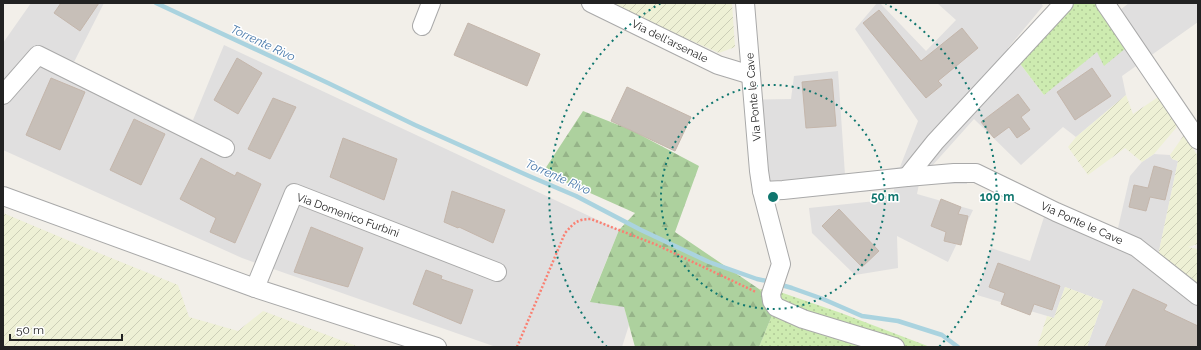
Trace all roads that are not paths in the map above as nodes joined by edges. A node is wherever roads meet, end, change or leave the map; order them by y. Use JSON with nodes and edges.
{"nodes":[{"id":1,"x":431,"y":3,"type":"edge"},
{"id":2,"x":591,"y":3,"type":"edge"},
{"id":3,"x":745,"y":3,"type":"edge"},
{"id":4,"x":1064,"y":3,"type":"edge"},
{"id":5,"x":1105,"y":3,"type":"edge"},
{"id":6,"x":422,"y":26,"type":"dead end"},
{"id":7,"x":751,"y":75,"type":"junction"},
{"id":8,"x":3,"y":95,"type":"edge"},
{"id":9,"x":1198,"y":140,"type":"edge"},
{"id":10,"x":226,"y":148,"type":"dead end"},
{"id":11,"x":907,"y":177,"type":"junction"},
{"id":12,"x":762,"y":191,"type":"junction"},
{"id":13,"x":3,"y":196,"type":"edge"},
{"id":14,"x":497,"y":272,"type":"dead end"},
{"id":15,"x":255,"y":288,"type":"junction"},
{"id":16,"x":1198,"y":296,"type":"edge"},
{"id":17,"x":437,"y":347,"type":"edge"},
{"id":18,"x":895,"y":347,"type":"edge"}],
"edges":[{"from":1,"to":6,"type":"street"},
{"from":2,"to":7,"type":"street","name":"Via dell'arsenale"},
{"from":3,"to":7,"type":"street","name":"Via Ponte le Cave"},
{"from":4,"to":11,"type":"street"},
{"from":5,"to":9,"type":"street"},
{"from":7,"to":12,"type":"street","name":"Via Ponte le Cave"},
{"from":8,"to":10,"type":"street"},
{"from":11,"to":12,"type":"street","name":"Via Ponte le Cave"},
{"from":11,"to":16,"type":"street","name":"Via Ponte le Cave"},
{"from":12,"to":18,"type":"street","name":"Via Ponte le Cave"},
{"from":13,"to":15,"type":"street"},
{"from":14,"to":15,"type":"street","name":"Via Domenico Furbini"},
{"from":15,"to":17,"type":"street"}]}
